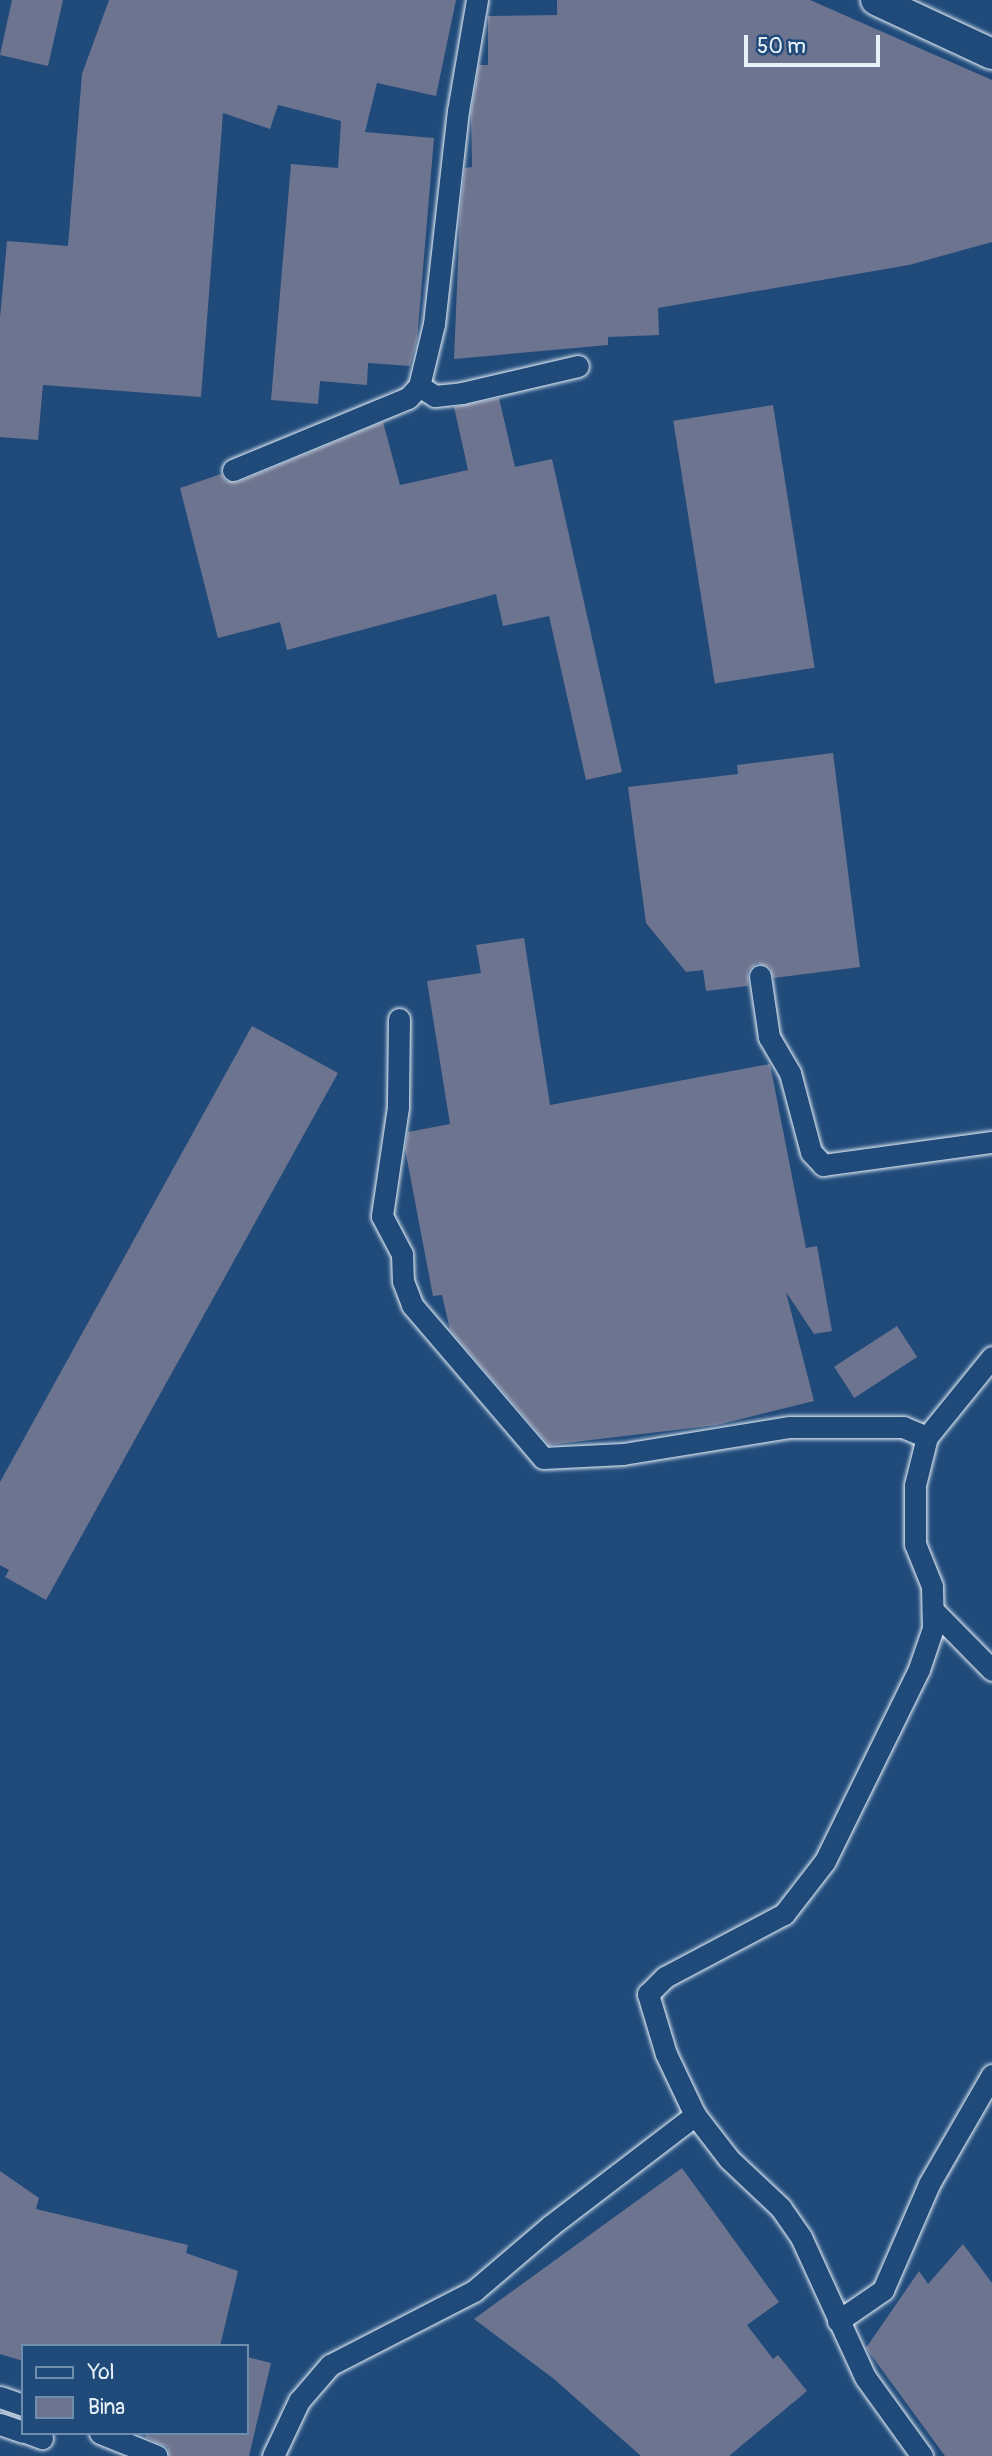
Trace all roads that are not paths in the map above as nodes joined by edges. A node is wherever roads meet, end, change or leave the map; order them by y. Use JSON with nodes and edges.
{"nodes":[{"id":1,"x":477,"y":0,"type":"edge"},
{"id":2,"x":876,"y":0,"type":"edge"},
{"id":3,"x":992,"y":54,"type":"edge"},
{"id":4,"x":578,"y":366,"type":"dead end"},
{"id":5,"x":419,"y":386,"type":"junction"},
{"id":6,"x":233,"y":470,"type":"dead end"},
{"id":7,"x":760,"y":976,"type":"dead end"},
{"id":8,"x":399,"y":1019,"type":"dead end"},
{"id":9,"x":992,"y":1142,"type":"edge"},
{"id":10,"x":992,"y":1357,"type":"edge"},
{"id":11,"x":927,"y":1437,"type":"junction"},
{"id":12,"x":933,"y":1611,"type":"junction"},
{"id":13,"x":992,"y":1670,"type":"edge"},
{"id":14,"x":992,"y":2075,"type":"edge"},
{"id":15,"x":695,"y":2115,"type":"junction"},
{"id":16,"x":838,"y":2320,"type":"junction"},
{"id":17,"x":0,"y":2397,"type":"edge"},
{"id":18,"x":21,"y":2404,"type":"edge"},
{"id":19,"x":0,"y":2424,"type":"edge"},
{"id":20,"x":21,"y":2431,"type":"edge"},
{"id":21,"x":105,"y":2435,"type":"edge"},
{"id":22,"x":157,"y":2456,"type":"edge"},
{"id":23,"x":273,"y":2456,"type":"edge"},
{"id":24,"x":922,"y":2456,"type":"edge"}],
"edges":[{"from":1,"to":5,"type":"street"},
{"from":2,"to":3,"type":"street"},
{"from":4,"to":5,"type":"street"},
{"from":5,"to":6,"type":"street"},
{"from":7,"to":9,"type":"street"},
{"from":8,"to":11,"type":"street"},
{"from":10,"to":11,"type":"street"},
{"from":11,"to":12,"type":"street"},
{"from":12,"to":13,"type":"street"},
{"from":12,"to":15,"type":"street"},
{"from":14,"to":16,"type":"street"},
{"from":15,"to":16,"type":"street"},
{"from":15,"to":23,"type":"street"},
{"from":16,"to":24,"type":"street"},
{"from":17,"to":18,"type":"street"},
{"from":19,"to":20,"type":"street"},
{"from":21,"to":22,"type":"street"}]}
